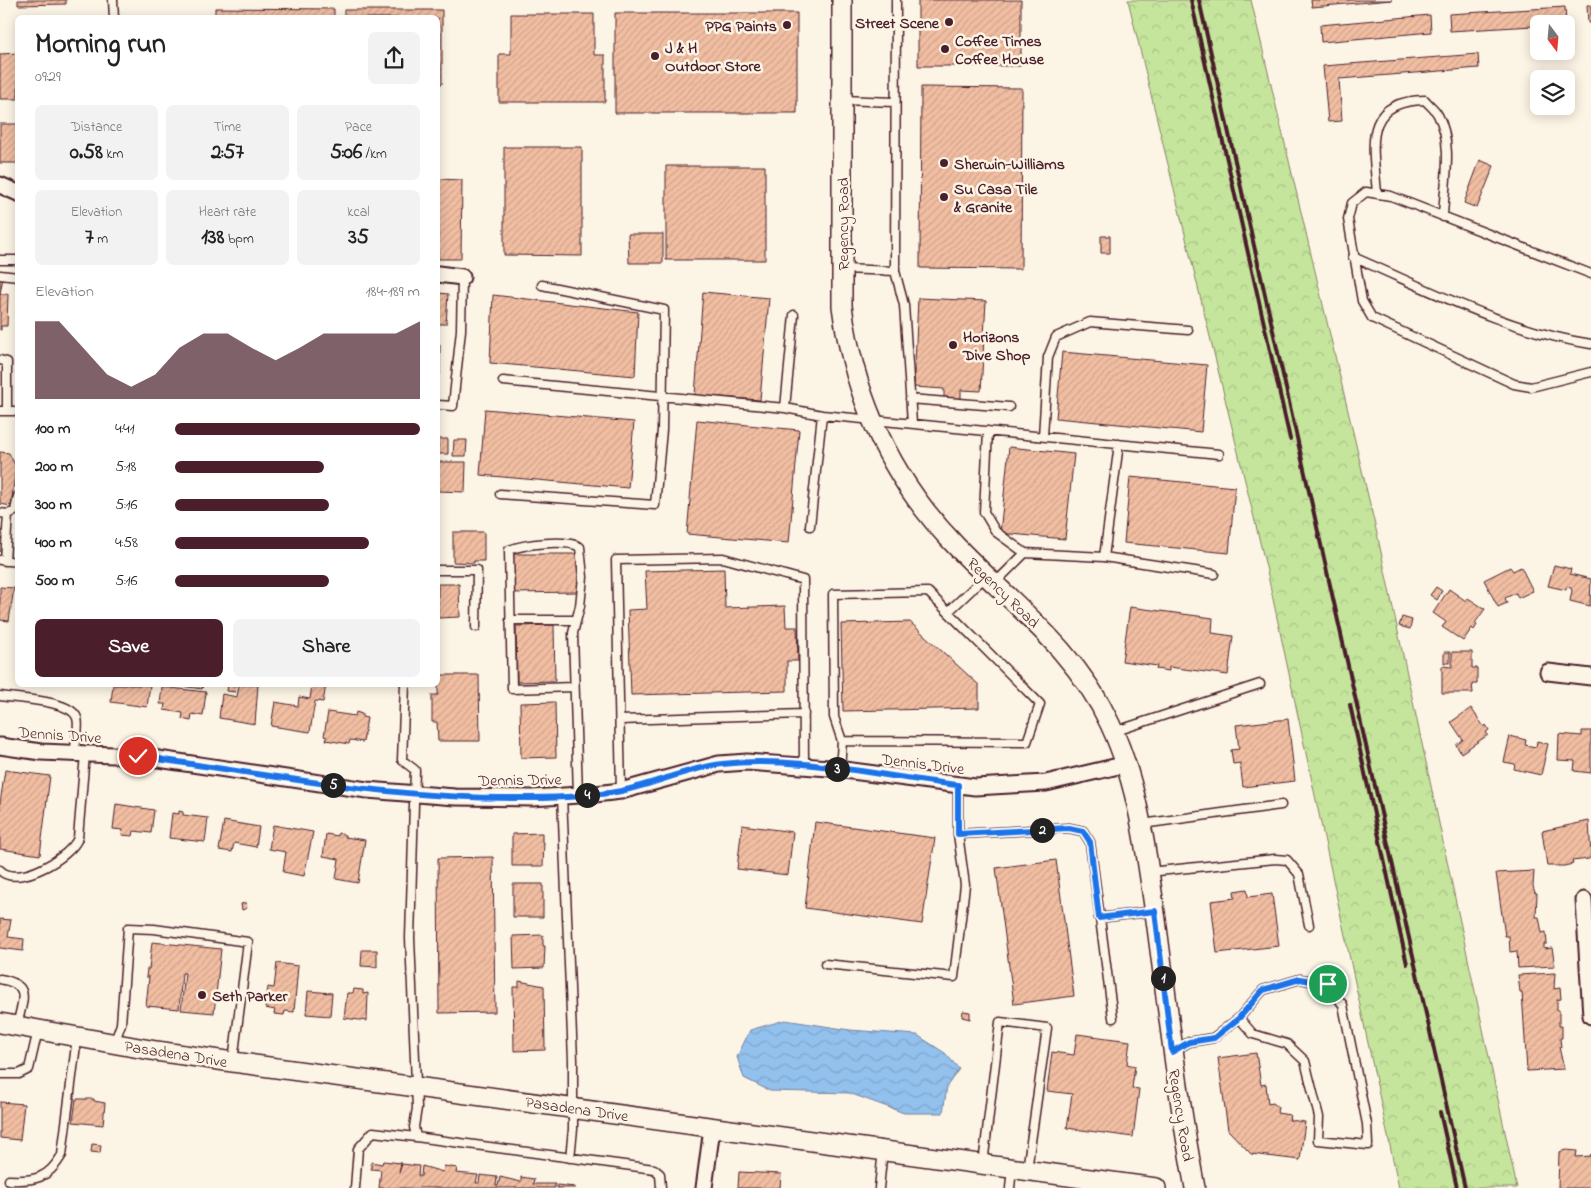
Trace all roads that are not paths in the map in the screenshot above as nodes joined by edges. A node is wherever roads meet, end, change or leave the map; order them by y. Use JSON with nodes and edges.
{"nodes":[{"id":1,"x":113,"y":0,"type":"edge"},
{"id":2,"x":842,"y":0,"type":"edge"},
{"id":3,"x":896,"y":0,"type":"edge"},
{"id":4,"x":114,"y":15,"type":"edge"},
{"id":5,"x":842,"y":100,"type":"junction"},
{"id":6,"x":894,"y":102,"type":"junction"},
{"id":7,"x":0,"y":185,"type":"edge"},
{"id":8,"x":15,"y":192,"type":"edge"},
{"id":9,"x":1378,"y":194,"type":"junction"},
{"id":10,"x":1443,"y":217,"type":"junction"},
{"id":11,"x":1353,"y":257,"type":"junction"},
{"id":12,"x":0,"y":260,"type":"edge"},
{"id":13,"x":15,"y":260,"type":"edge"},
{"id":14,"x":842,"y":269,"type":"junction"},
{"id":15,"x":895,"y":271,"type":"junction"},
{"id":16,"x":440,"y":274,"type":"edge"},
{"id":17,"x":1591,"y":274,"type":"edge"},
{"id":18,"x":0,"y":275,"type":"edge"},
{"id":19,"x":15,"y":277,"type":"edge"},
{"id":20,"x":462,"y":277,"type":"joint"},
{"id":21,"x":542,"y":285,"type":"dead end"},
{"id":22,"x":794,"y":315,"type":"dead end"},
{"id":23,"x":1188,"y":330,"type":"dead end"},
{"id":24,"x":1591,"y":344,"type":"edge"},
{"id":25,"x":0,"y":360,"type":"edge"},
{"id":26,"x":1591,"y":372,"type":"edge"},
{"id":27,"x":503,"y":381,"type":"dead end"},
{"id":28,"x":662,"y":397,"type":"junction"},
{"id":29,"x":910,"y":399,"type":"junction"},
{"id":30,"x":440,"y":405,"type":"edge"},
{"id":31,"x":1009,"y":407,"type":"dead end"},
{"id":32,"x":785,"y":408,"type":"junction"},
{"id":33,"x":11,"y":410,"type":"edge"},
{"id":34,"x":822,"y":415,"type":"junction"},
{"id":35,"x":870,"y":418,"type":"junction"},
{"id":36,"x":912,"y":423,"type":"junction"},
{"id":37,"x":988,"y":431,"type":"junction"},
{"id":38,"x":1043,"y":436,"type":"junction"},
{"id":39,"x":1119,"y":444,"type":"junction"},
{"id":40,"x":1219,"y":454,"type":"dead end"},
{"id":41,"x":500,"y":494,"type":"dead end"},
{"id":42,"x":4,"y":514,"type":"edge"},
{"id":43,"x":810,"y":526,"type":"dead end"},
{"id":44,"x":1025,"y":553,"type":"junction"},
{"id":45,"x":1104,"y":557,"type":"junction"},
{"id":46,"x":2,"y":560,"type":"edge"},
{"id":47,"x":15,"y":562,"type":"edge"},
{"id":48,"x":440,"y":570,"type":"edge"},
{"id":49,"x":1214,"y":574,"type":"dead end"},
{"id":50,"x":991,"y":580,"type":"junction"},
{"id":51,"x":949,"y":611,"type":"junction"},
{"id":52,"x":510,"y":620,"type":"junction"},
{"id":53,"x":576,"y":620,"type":"junction"},
{"id":54,"x":476,"y":627,"type":"dead end"},
{"id":55,"x":1548,"y":672,"type":"dead end"},
{"id":56,"x":1591,"y":677,"type":"edge"},
{"id":57,"x":1260,"y":684,"type":"dead end"},
{"id":58,"x":405,"y":687,"type":"edge"},
{"id":59,"x":574,"y":687,"type":"junction"},
{"id":60,"x":0,"y":696,"type":"edge"},
{"id":61,"x":804,"y":714,"type":"junction"},
{"id":62,"x":620,"y":720,"type":"junction"},
{"id":63,"x":1113,"y":732,"type":"junction"},
{"id":64,"x":842,"y":741,"type":"junction"},
{"id":65,"x":0,"y":746,"type":"edge"},
{"id":66,"x":80,"y":754,"type":"junction"},
{"id":67,"x":1127,"y":764,"type":"junction"},
{"id":68,"x":804,"y":766,"type":"junction"},
{"id":69,"x":840,"y":770,"type":"junction"},
{"id":70,"x":958,"y":785,"type":"junction"},
{"id":71,"x":621,"y":791,"type":"junction"},
{"id":72,"x":414,"y":795,"type":"junction"},
{"id":73,"x":578,"y":795,"type":"junction"},
{"id":74,"x":562,"y":796,"type":"junction"},
{"id":75,"x":1281,"y":806,"type":"dead end"},
{"id":76,"x":1142,"y":824,"type":"junction"},
{"id":77,"x":958,"y":834,"type":"junction"},
{"id":78,"x":0,"y":870,"type":"edge"},
{"id":79,"x":1149,"y":872,"type":"junction"},
{"id":80,"x":1584,"y":900,"type":"dead end"},
{"id":81,"x":1155,"y":911,"type":"junction"},
{"id":82,"x":1099,"y":918,"type":"junction"},
{"id":83,"x":1310,"y":925,"type":"dead end"},
{"id":84,"x":825,"y":964,"type":"dead end"},
{"id":85,"x":0,"y":979,"type":"edge"},
{"id":86,"x":1591,"y":1016,"type":"edge"},
{"id":87,"x":1112,"y":1018,"type":"dead end"},
{"id":88,"x":1239,"y":1018,"type":"junction"},
{"id":89,"x":8,"y":1024,"type":"edge"},
{"id":90,"x":38,"y":1030,"type":"junction"},
{"id":91,"x":77,"y":1037,"type":"junction"},
{"id":92,"x":114,"y":1044,"type":"junction"},
{"id":93,"x":1172,"y":1052,"type":"junction"},
{"id":94,"x":233,"y":1062,"type":"junction"},
{"id":95,"x":0,"y":1074,"type":"edge"},
{"id":96,"x":416,"y":1086,"type":"junction"},
{"id":97,"x":572,"y":1108,"type":"junction"},
{"id":98,"x":712,"y":1128,"type":"junction"},
{"id":99,"x":416,"y":1137,"type":"junction"},
{"id":100,"x":883,"y":1150,"type":"junction"},
{"id":101,"x":570,"y":1158,"type":"junction"},
{"id":102,"x":983,"y":1164,"type":"junction"},
{"id":103,"x":1020,"y":1169,"type":"junction"},
{"id":104,"x":9,"y":1180,"type":"dead end"},
{"id":105,"x":355,"y":1188,"type":"edge"},
{"id":106,"x":661,"y":1188,"type":"edge"},
{"id":107,"x":704,"y":1188,"type":"edge"},
{"id":108,"x":879,"y":1188,"type":"edge"},
{"id":109,"x":1010,"y":1188,"type":"edge"},
{"id":110,"x":1156,"y":1188,"type":"edge"},
{"id":111,"x":1195,"y":1188,"type":"edge"}],
"edges":[{"from":1,"to":4,"type":"lane"},
{"from":2,"to":5,"type":"street","name":"Regency Road"},
{"from":3,"to":6,"type":"lane"},
{"from":5,"to":6,"type":"lane"},
{"from":5,"to":14,"type":"street","name":"Regency Road"},
{"from":6,"to":15,"type":"lane"},
{"from":7,"to":8,"type":"street"},
{"from":9,"to":10,"type":"lane"},
{"from":9,"to":10,"type":"lane"},
{"from":9,"to":11,"type":"lane"},
{"from":10,"to":17,"type":"lane"},
{"from":11,"to":24,"type":"lane"},
{"from":11,"to":26,"type":"lane"},
{"from":12,"to":13,"type":"lane"},
{"from":14,"to":15,"type":"lane"},
{"from":14,"to":35,"type":"street","name":"Regency Road"},
{"from":15,"to":29,"type":"lane"},
{"from":16,"to":20,"type":"street"},
{"from":18,"to":19,"type":"lane"},
{"from":20,"to":30,"type":"lane"},
{"from":21,"to":28,"type":"lane"},
{"from":22,"to":32,"type":"lane"},
{"from":23,"to":38,"type":"lane"},
{"from":25,"to":33,"type":"lane"},
{"from":27,"to":28,"type":"lane"},
{"from":28,"to":32,"type":"lane"},
{"from":28,"to":41,"type":"lane"},
{"from":29,"to":31,"type":"lane"},
{"from":29,"to":36,"type":"lane"},
{"from":32,"to":34,"type":"lane"},
{"from":34,"to":35,"type":"lane"},
{"from":34,"to":43,"type":"lane"},
{"from":35,"to":36,"type":"lane"},
{"from":35,"to":50,"type":"street","name":"Regency Road"},
{"from":36,"to":37,"type":"lane"},
{"from":37,"to":38,"type":"lane"},
{"from":37,"to":44,"type":"lane"},
{"from":38,"to":39,"type":"lane"},
{"from":39,"to":40,"type":"lane"},
{"from":39,"to":45,"type":"lane"},
{"from":42,"to":46,"type":"lane"},
{"from":44,"to":45,"type":"lane"},
{"from":44,"to":50,"type":"lane"},
{"from":45,"to":49,"type":"lane"},
{"from":46,"to":47,"type":"lane"},
{"from":48,"to":54,"type":"lane"},
{"from":50,"to":51,"type":"lane"},
{"from":50,"to":63,"type":"street","name":"Regency Road"},
{"from":51,"to":64,"type":"lane"},
{"from":51,"to":64,"type":"lane"},
{"from":52,"to":53,"type":"lane"},
{"from":52,"to":53,"type":"lane"},
{"from":52,"to":59,"type":"lane"},
{"from":53,"to":59,"type":"lane"},
{"from":55,"to":56,"type":"street"},
{"from":57,"to":63,"type":"lane"},
{"from":58,"to":72,"type":"lane"},
{"from":59,"to":73,"type":"lane"},
{"from":60,"to":66,"type":"lane"},
{"from":61,"to":62,"type":"lane"},
{"from":61,"to":62,"type":"lane"},
{"from":61,"to":68,"type":"lane"},
{"from":62,"to":71,"type":"lane"},
{"from":63,"to":67,"type":"street","name":"Regency Road"},
{"from":64,"to":69,"type":"lane"},
{"from":65,"to":66,"type":"street","name":"Dennis Drive"},
{"from":66,"to":72,"type":"street","name":"Dennis Drive"},
{"from":66,"to":78,"type":"lane"},
{"from":67,"to":70,"type":"street","name":"Dennis Drive"},
{"from":67,"to":76,"type":"street","name":"Regency Road"},
{"from":68,"to":69,"type":"street","name":"Dennis Drive"},
{"from":68,"to":71,"type":"street","name":"Dennis Drive"},
{"from":69,"to":70,"type":"street","name":"Dennis Drive"},
{"from":70,"to":77,"type":"lane"},
{"from":71,"to":73,"type":"street","name":"Dennis Drive"},
{"from":72,"to":74,"type":"street","name":"Dennis Drive"},
{"from":72,"to":96,"type":"lane"},
{"from":73,"to":74,"type":"street","name":"Dennis Drive"},
{"from":74,"to":97,"type":"lane"},
{"from":75,"to":76,"type":"lane"},
{"from":76,"to":79,"type":"street","name":"Regency Road"},
{"from":77,"to":82,"type":"lane"},
{"from":77,"to":84,"type":"lane"},
{"from":79,"to":81,"type":"street","name":"Regency Road"},
{"from":79,"to":83,"type":"lane"},
{"from":80,"to":86,"type":"street"},
{"from":81,"to":82,"type":"lane"},
{"from":81,"to":93,"type":"street","name":"Regency Road"},
{"from":82,"to":87,"type":"lane"},
{"from":85,"to":89,"type":"lane"},
{"from":88,"to":88,"type":"lane"},
{"from":88,"to":93,"type":"lane"},
{"from":89,"to":90,"type":"street","name":"Pasadena Drive"},
{"from":90,"to":91,"type":"street","name":"Pasadena Drive"},
{"from":90,"to":95,"type":"lane"},
{"from":91,"to":92,"type":"street","name":"Pasadena Drive"},
{"from":91,"to":104,"type":"lane"},
{"from":92,"to":94,"type":"street","name":"Pasadena Drive"},
{"from":92,"to":94,"type":"lane"},
{"from":93,"to":111,"type":"street","name":"Regency Road"},
{"from":94,"to":96,"type":"street","name":"Pasadena Drive"},
{"from":96,"to":97,"type":"street","name":"Pasadena Drive"},
{"from":96,"to":99,"type":"lane"},
{"from":97,"to":98,"type":"street","name":"Pasadena Drive"},
{"from":97,"to":101,"type":"lane"},
{"from":98,"to":100,"type":"street","name":"Pasadena Drive"},
{"from":98,"to":107,"type":"street"},
{"from":99,"to":101,"type":"lane"},
{"from":99,"to":105,"type":"lane"},
{"from":100,"to":102,"type":"street","name":"Pasadena Drive"},
{"from":100,"to":108,"type":"lane"},
{"from":101,"to":106,"type":"lane"},
{"from":102,"to":103,"type":"street","name":"Pasadena Drive"},
{"from":102,"to":103,"type":"lane"},
{"from":103,"to":109,"type":"lane"},
{"from":103,"to":110,"type":"street","name":"Pasadena Drive"}]}
